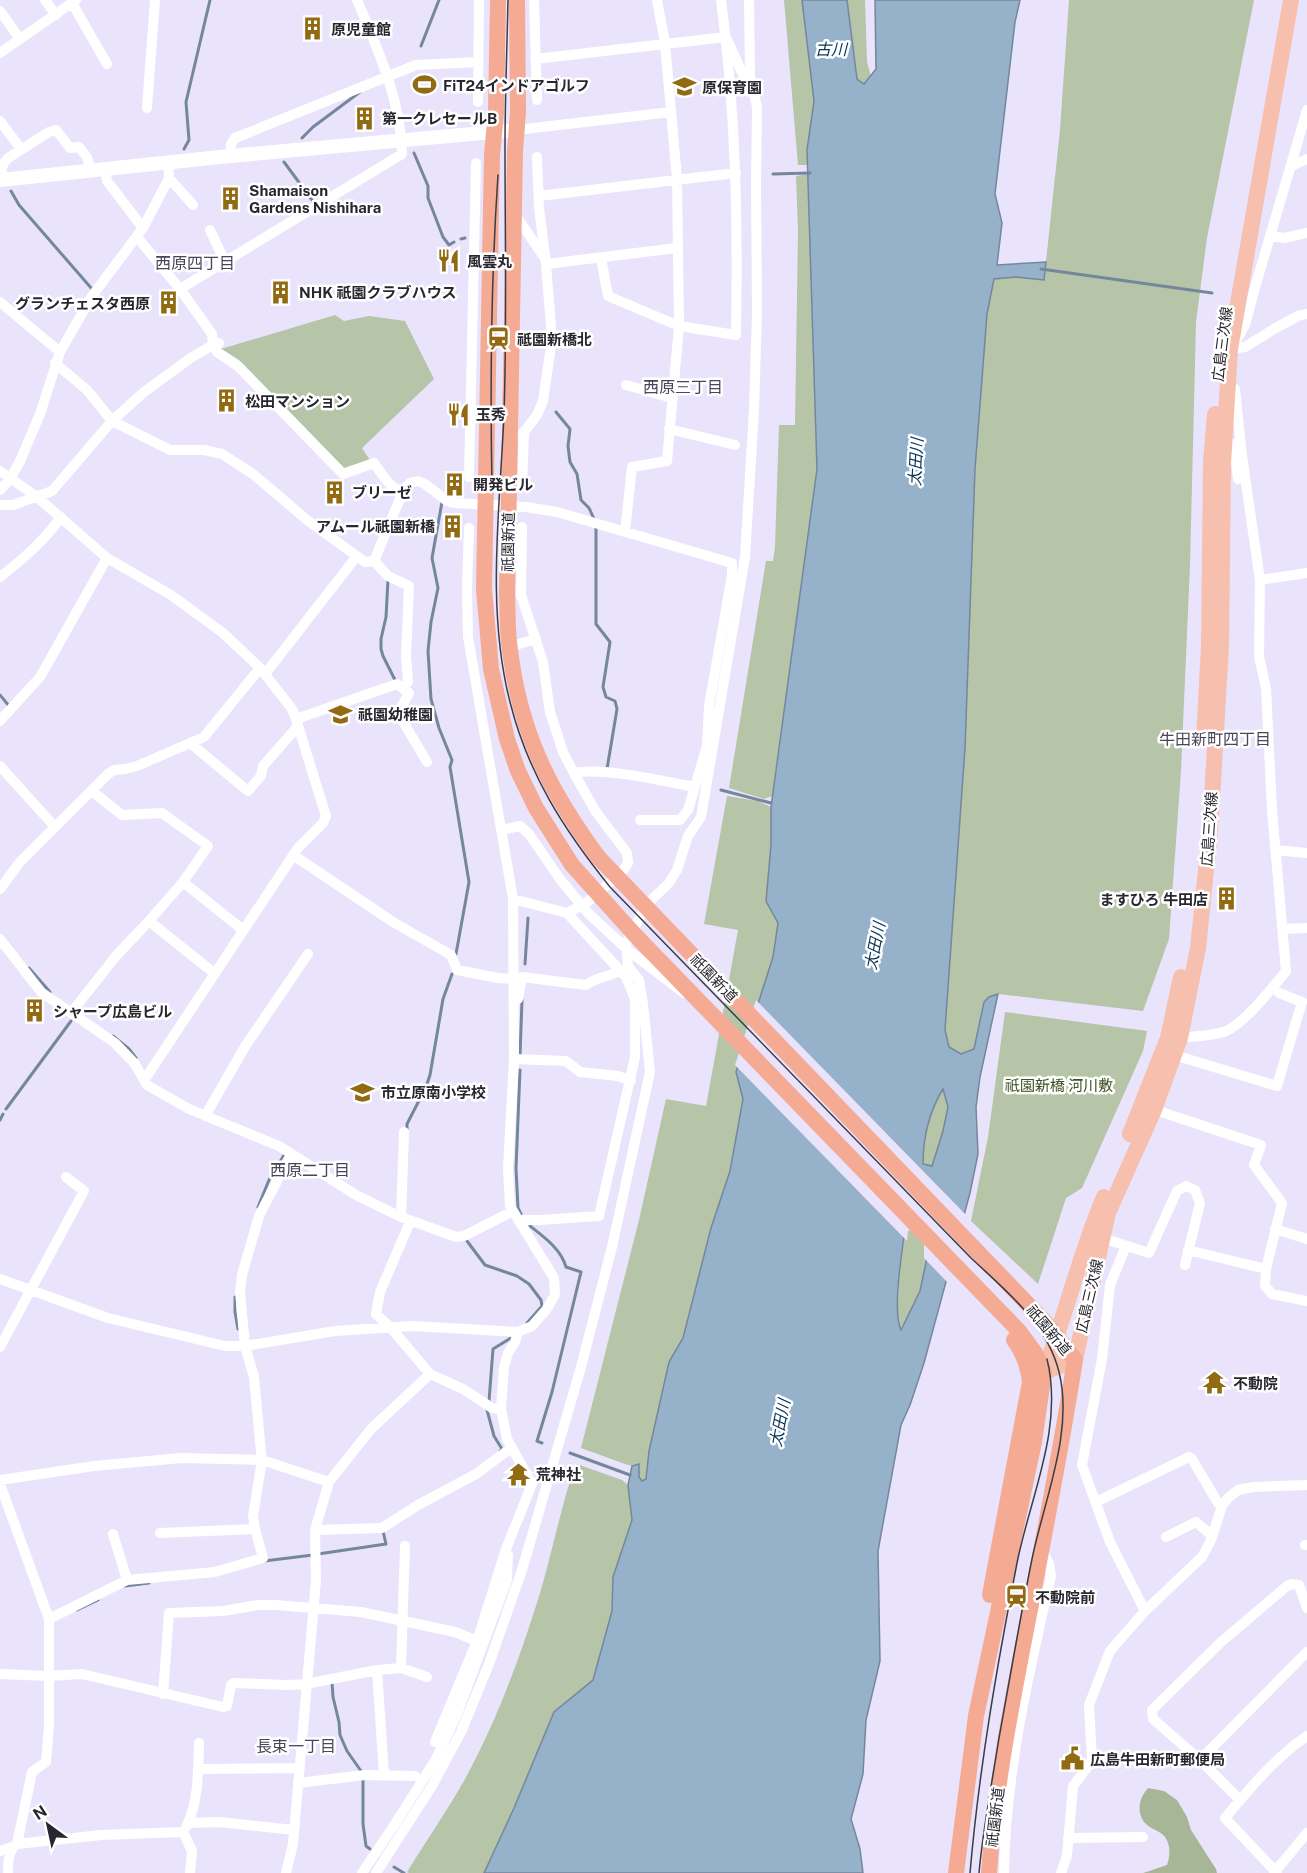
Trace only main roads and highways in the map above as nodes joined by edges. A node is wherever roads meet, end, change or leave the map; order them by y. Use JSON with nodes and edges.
{"nodes":[{"id":1,"x":498,"y":0,"type":"edge"},
{"id":2,"x":517,"y":0,"type":"edge"},
{"id":3,"x":1280,"y":0,"type":"edge"},
{"id":4,"x":1291,"y":0,"type":"edge"},
{"id":5,"x":1225,"y":348,"type":"junction"},
{"id":6,"x":722,"y":1025,"type":"junction"},
{"id":7,"x":1174,"y":1038,"type":"junction"},
{"id":8,"x":1148,"y":1108,"type":"junction"},
{"id":9,"x":1096,"y":1236,"type":"junction"},
{"id":10,"x":1067,"y":1308,"type":"junction"},
{"id":11,"x":1043,"y":1316,"type":"junction"},
{"id":12,"x":1058,"y":1336,"type":"junction"},
{"id":13,"x":1075,"y":1360,"type":"junction"},
{"id":14,"x":1036,"y":1371,"type":"junction"},
{"id":15,"x":956,"y":1873,"type":"edge"},
{"id":16,"x":989,"y":1873,"type":"edge"}],
"edges":[{"from":1,"to":6,"type":"highway","name":"祇園新道"},
{"from":2,"to":11,"type":"highway","name":"祇園新道"},
{"from":3,"to":5,"type":"main road","name":"広島三次線"},
{"from":4,"to":5,"type":"main road","name":"広島三次線"},
{"from":5,"to":7,"type":"main road","name":"広島三次線"},
{"from":5,"to":7,"type":"main road","name":"広島三次線"},
{"from":6,"to":14,"type":"highway","name":"祇園新道"},
{"from":6,"to":14,"type":"highway","name":"祇園新道"},
{"from":7,"to":8,"type":"main road","name":"広島三次線"},
{"from":7,"to":8,"type":"main road","name":"広島三次線"},
{"from":8,"to":9,"type":"main road","name":"広島三次線"},
{"from":9,"to":10,"type":"main road","name":"広島三次線"},
{"from":9,"to":13,"type":"main road","name":"広島三次線"},
{"from":10,"to":11,"type":"main road"},
{"from":10,"to":12,"type":"main road","name":"広島三次線"},
{"from":11,"to":12,"type":"highway","name":"祇園新道"},
{"from":12,"to":13,"type":"highway","name":"祇園新道"},
{"from":12,"to":14,"type":"main road","name":"広島三次線"},
{"from":13,"to":14,"type":"main road"},
{"from":13,"to":16,"type":"highway","name":"祇園新道"},
{"from":14,"to":15,"type":"highway","name":"祇園新道"}]}
